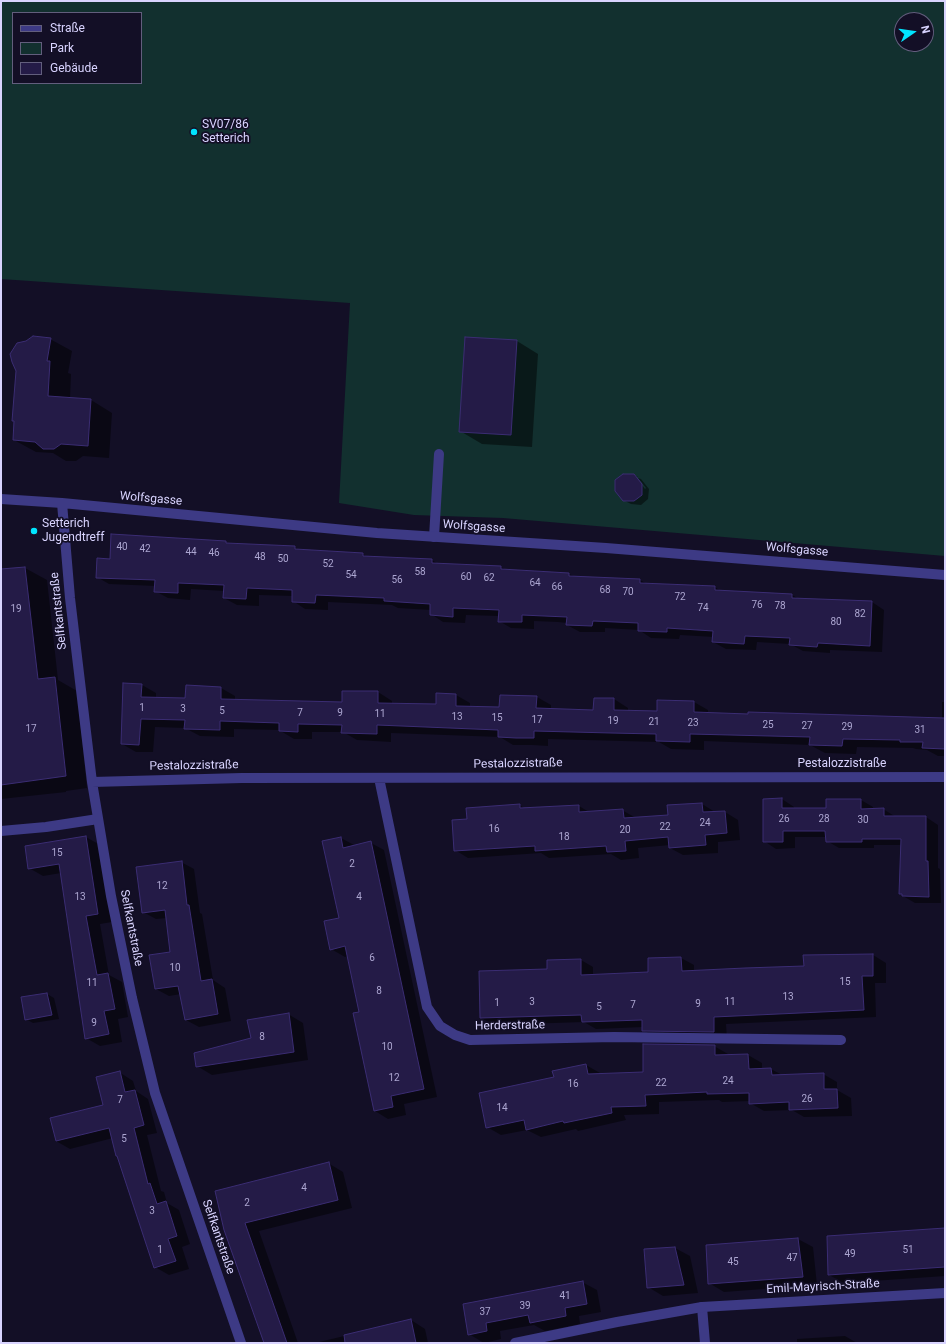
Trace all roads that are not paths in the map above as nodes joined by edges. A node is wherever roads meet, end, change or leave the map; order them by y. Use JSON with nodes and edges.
{"nodes":[{"id":1,"x":439,"y":454,"type":"dead end"},
{"id":2,"x":1,"y":499,"type":"edge"},
{"id":3,"x":62,"y":503,"type":"junction"},
{"id":4,"x":434,"y":537,"type":"junction"},
{"id":5,"x":945,"y":576,"type":"edge"},
{"id":6,"x":945,"y":777,"type":"edge"},
{"id":7,"x":379,"y":778,"type":"junction"},
{"id":8,"x":92,"y":782,"type":"junction"},
{"id":9,"x":98,"y":819,"type":"junction"},
{"id":10,"x":1,"y":831,"type":"edge"},
{"id":11,"x":841,"y":1040,"type":"dead end"},
{"id":12,"x":945,"y":1293,"type":"edge"},
{"id":13,"x":702,"y":1307,"type":"junction"},
{"id":14,"x":241,"y":1343,"type":"edge"},
{"id":15,"x":515,"y":1343,"type":"edge"},
{"id":16,"x":705,"y":1343,"type":"edge"}],
"edges":[{"from":1,"to":4,"type":"street"},
{"from":2,"to":3,"type":"street","name":"Wolfsgasse"},
{"from":3,"to":4,"type":"street","name":"Wolfsgasse"},
{"from":3,"to":8,"type":"street","name":"Selfkantstraße"},
{"from":4,"to":5,"type":"street","name":"Wolfsgasse"},
{"from":6,"to":7,"type":"street","name":"Pestalozzistraße"},
{"from":7,"to":8,"type":"street","name":"Pestalozzistraße"},
{"from":7,"to":11,"type":"street","name":"Herderstraße"},
{"from":8,"to":9,"type":"street","name":"Selfkantstraße"},
{"from":9,"to":10,"type":"street"},
{"from":9,"to":14,"type":"street","name":"Selfkantstraße"},
{"from":12,"to":13,"type":"street","name":"Emil-Mayrisch-Straße"},
{"from":13,"to":15,"type":"street","name":"Emil-Mayrisch-Straße"},
{"from":13,"to":16,"type":"street"}]}
